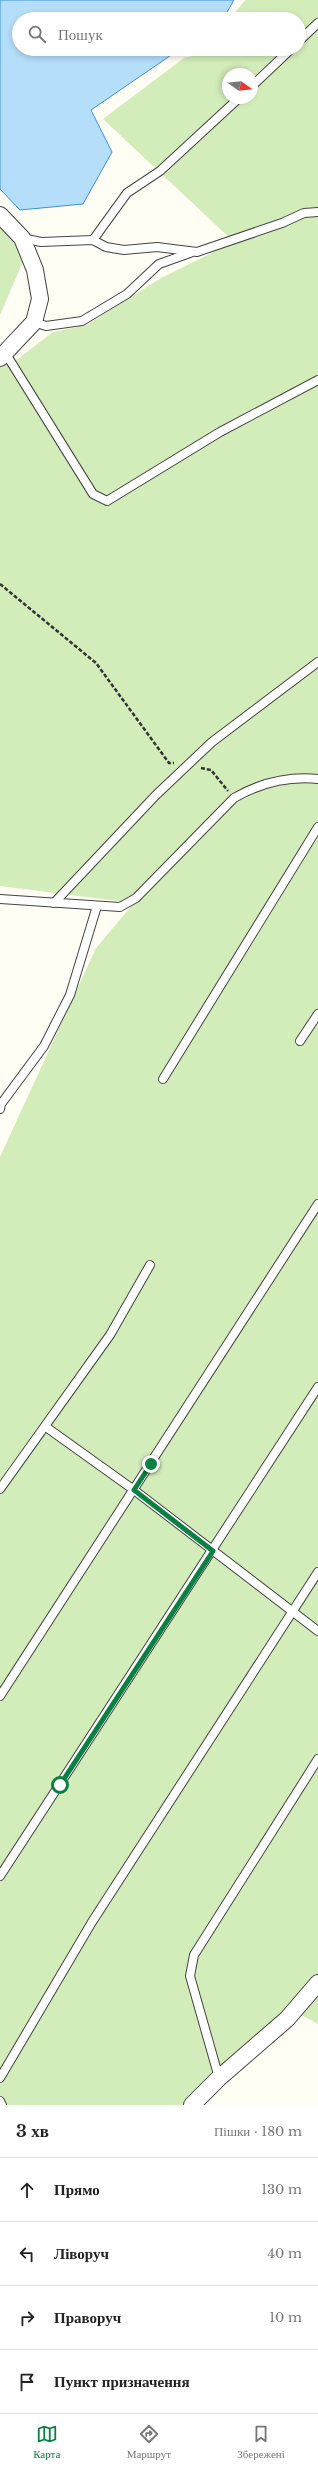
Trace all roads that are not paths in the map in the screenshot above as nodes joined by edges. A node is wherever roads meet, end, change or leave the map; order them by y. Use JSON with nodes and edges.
{"nodes":[{"id":1,"x":318,"y":23,"type":"edge"},
{"id":2,"x":306,"y":34,"type":"edge"},
{"id":3,"x":284,"y":56,"type":"edge"},
{"id":4,"x":258,"y":80,"type":"edge"},
{"id":5,"x":233,"y":104,"type":"edge"},
{"id":6,"x":318,"y":212,"type":"edge"},
{"id":7,"x":0,"y":215,"type":"edge"},
{"id":8,"x":22,"y":238,"type":"junction"},
{"id":9,"x":93,"y":240,"type":"junction"},
{"id":10,"x":197,"y":252,"type":"junction"},
{"id":11,"x":34,"y":322,"type":"junction"},
{"id":12,"x":3,"y":356,"type":"edge"},
{"id":13,"x":318,"y":380,"type":"edge"},
{"id":14,"x":318,"y":662,"type":"edge"},
{"id":15,"x":318,"y":779,"type":"edge"},
{"id":16,"x":318,"y":827,"type":"edge"},
{"id":17,"x":0,"y":899,"type":"edge"},
{"id":18,"x":54,"y":903,"type":"junction"},
{"id":19,"x":97,"y":906,"type":"junction"},
{"id":20,"x":318,"y":1014,"type":"edge"},
{"id":21,"x":300,"y":1041,"type":"dead end"},
{"id":22,"x":163,"y":1079,"type":"dead end"},
{"id":23,"x":0,"y":1109,"type":"edge"},
{"id":24,"x":318,"y":1204,"type":"edge"},
{"id":25,"x":150,"y":1265,"type":"dead end"},
{"id":26,"x":318,"y":1387,"type":"edge"},
{"id":27,"x":46,"y":1427,"type":"junction"},
{"id":28,"x":0,"y":1489,"type":"edge"},
{"id":29,"x":134,"y":1490,"type":"junction"},
{"id":30,"x":213,"y":1551,"type":"junction"},
{"id":31,"x":318,"y":1572,"type":"edge"},
{"id":32,"x":293,"y":1611,"type":"junction"},
{"id":33,"x":318,"y":1631,"type":"edge"},
{"id":34,"x":0,"y":1696,"type":"edge"},
{"id":35,"x":318,"y":1759,"type":"edge"},
{"id":36,"x":0,"y":1876,"type":"edge"},
{"id":37,"x":318,"y":1983,"type":"edge"},
{"id":38,"x":0,"y":2078,"type":"edge"},
{"id":39,"x":219,"y":2078,"type":"junction"},
{"id":40,"x":0,"y":2101,"type":"edge"},
{"id":41,"x":2,"y":2105,"type":"edge"},
{"id":42,"x":192,"y":2105,"type":"edge"}],
"edges":[{"from":1,"to":2,"type":"lane"},
{"from":3,"to":4,"type":"lane"},
{"from":5,"to":9,"type":"lane"},
{"from":6,"to":10,"type":"lane"},
{"from":7,"to":8,"type":"street"},
{"from":8,"to":9,"type":"lane"},
{"from":8,"to":11,"type":"street"},
{"from":9,"to":10,"type":"lane"},
{"from":10,"to":11,"type":"lane"},
{"from":11,"to":12,"type":"street"},
{"from":12,"to":13,"type":"lane"},
{"from":14,"to":18,"type":"lane"},
{"from":15,"to":19,"type":"lane"},
{"from":16,"to":22,"type":"lane"},
{"from":17,"to":18,"type":"lane"},
{"from":18,"to":19,"type":"lane"},
{"from":19,"to":23,"type":"lane"},
{"from":20,"to":21,"type":"lane"},
{"from":24,"to":29,"type":"lane"},
{"from":25,"to":27,"type":"lane"},
{"from":26,"to":30,"type":"lane"},
{"from":27,"to":28,"type":"lane"},
{"from":27,"to":29,"type":"lane"},
{"from":29,"to":30,"type":"lane"},
{"from":29,"to":34,"type":"lane"},
{"from":30,"to":32,"type":"lane"},
{"from":30,"to":36,"type":"lane"},
{"from":31,"to":32,"type":"lane"},
{"from":32,"to":33,"type":"lane"},
{"from":32,"to":38,"type":"lane"},
{"from":35,"to":39,"type":"lane"},
{"from":37,"to":39,"type":"street"},
{"from":39,"to":42,"type":"street"},
{"from":40,"to":41,"type":"lane"}]}
